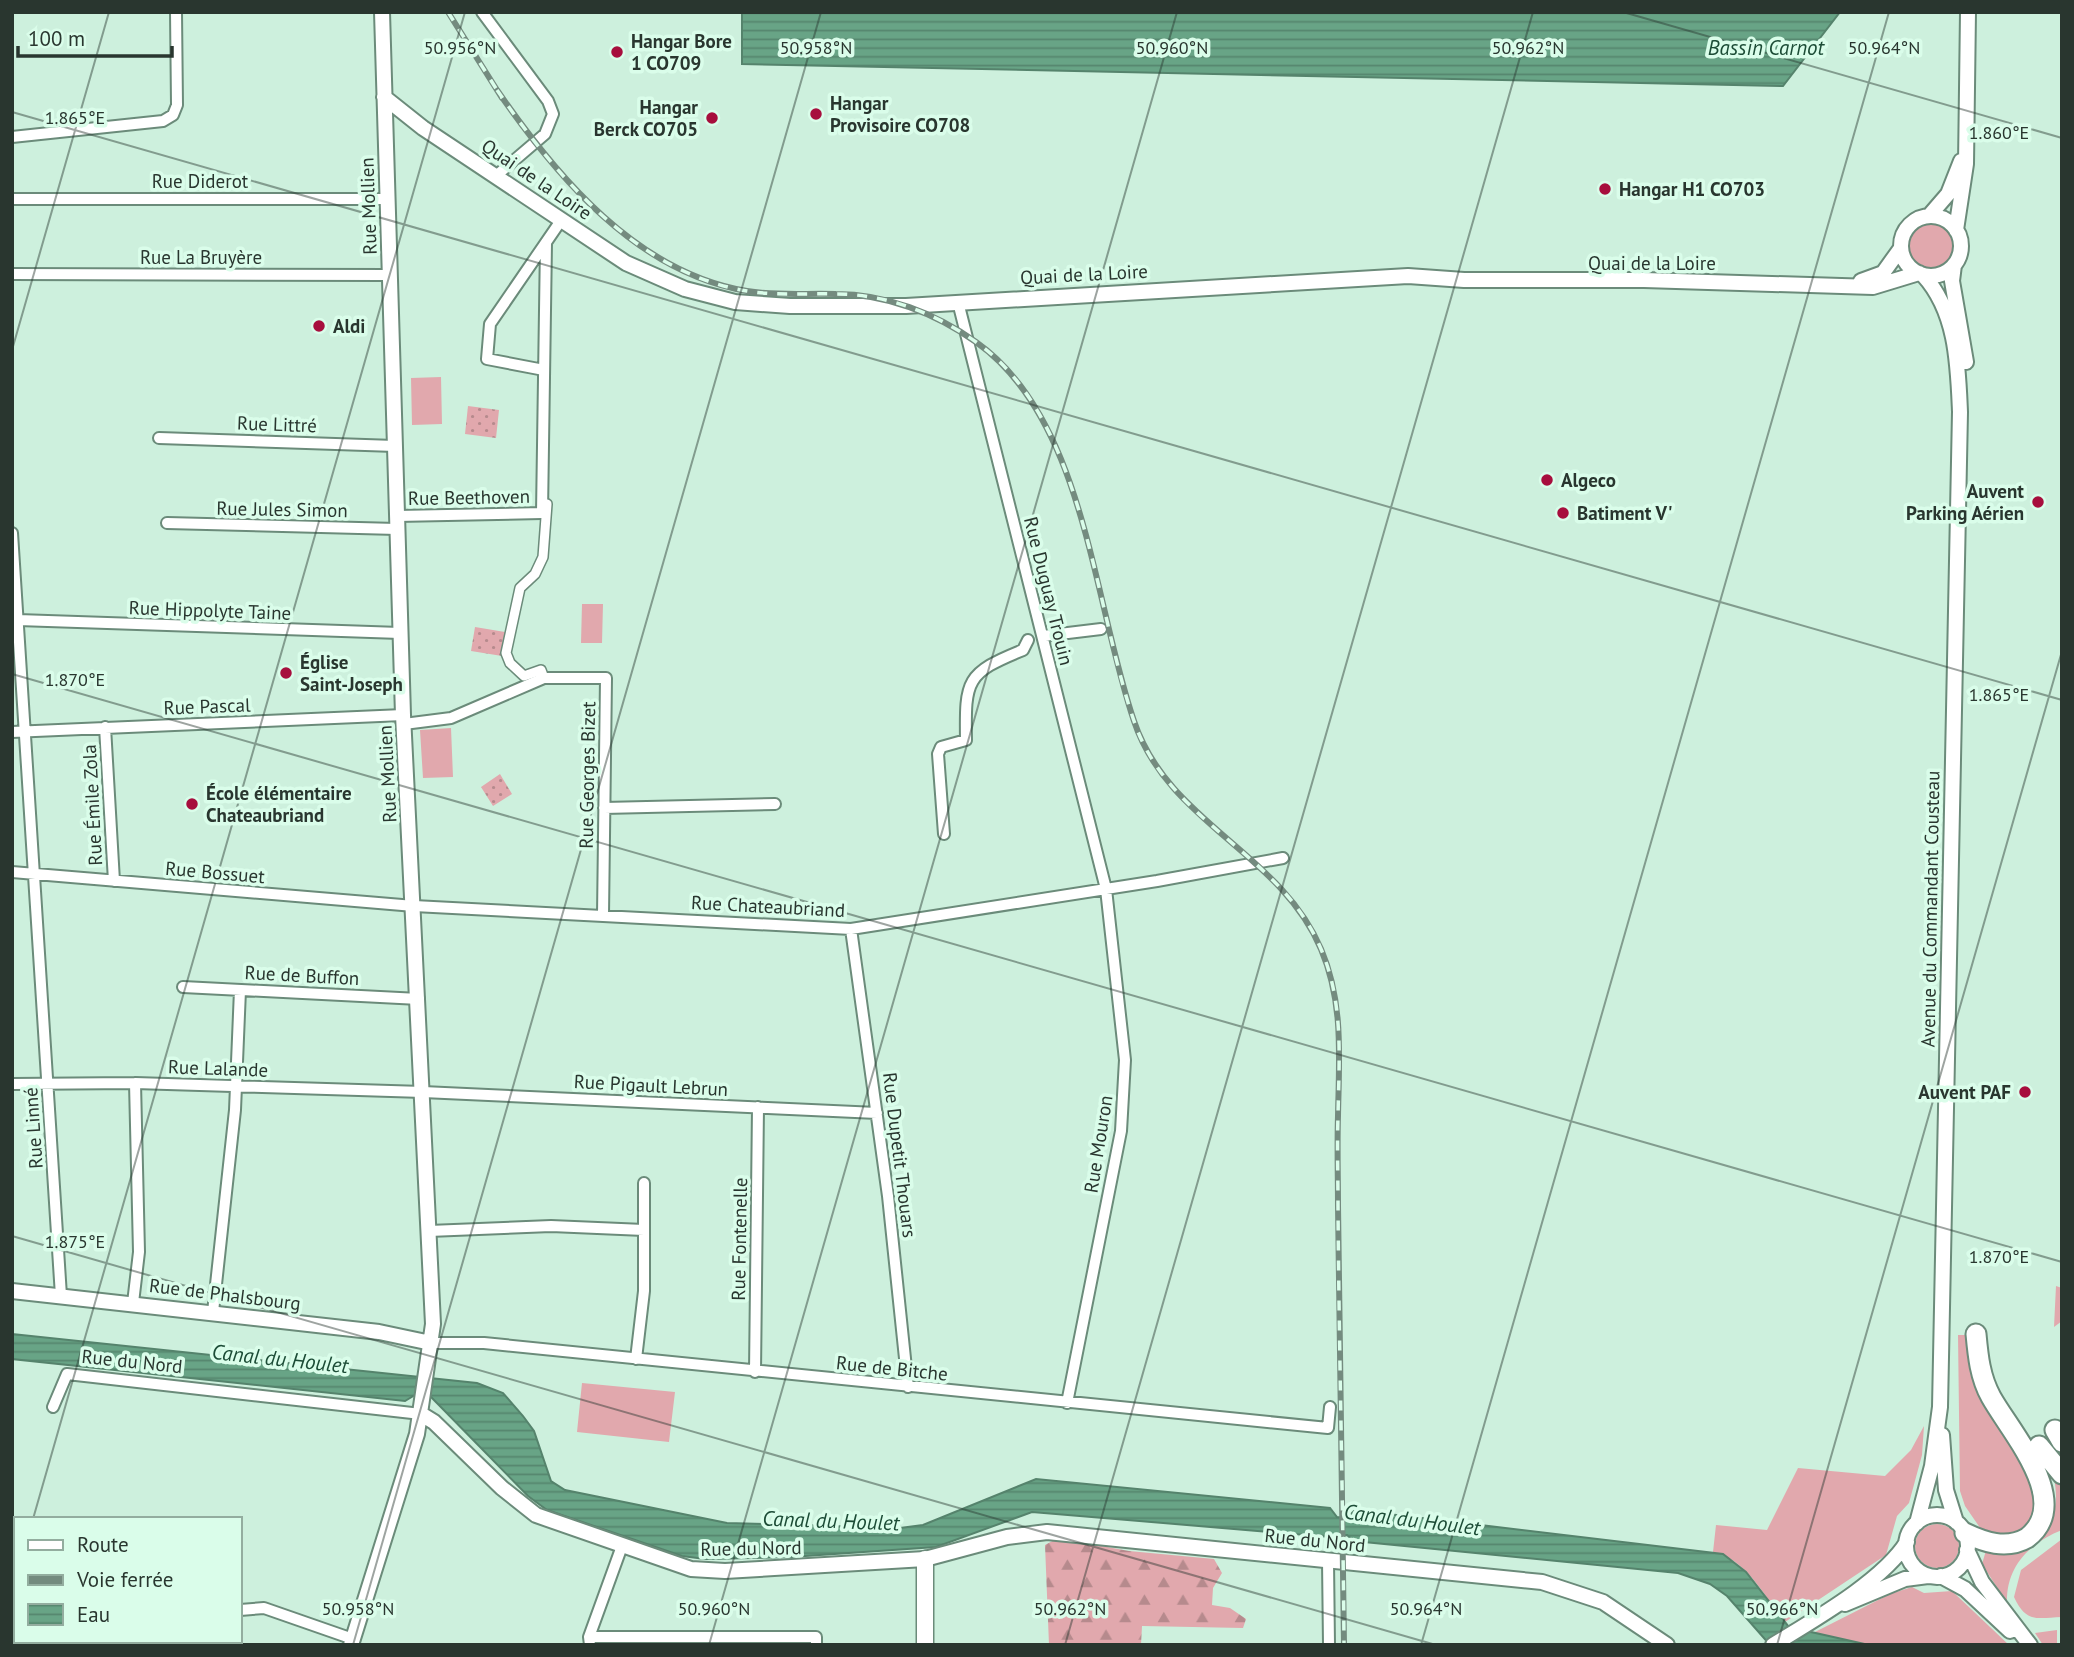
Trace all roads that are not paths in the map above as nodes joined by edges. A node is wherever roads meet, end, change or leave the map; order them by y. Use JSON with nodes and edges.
{"nodes":[{"id":1,"x":176,"y":12,"type":"edge"},
{"id":2,"x":382,"y":12,"type":"edge"},
{"id":3,"x":482,"y":12,"type":"edge"},
{"id":4,"x":1968,"y":12,"type":"edge"},
{"id":5,"x":384,"y":97,"type":"junction"},
{"id":6,"x":12,"y":137,"type":"edge"},
{"id":7,"x":1965,"y":139,"type":"junction"},
{"id":8,"x":497,"y":175,"type":"junction"},
{"id":9,"x":12,"y":199,"type":"edge"},
{"id":10,"x":387,"y":199,"type":"junction"},
{"id":11,"x":1929,"y":216,"type":"junction"},
{"id":12,"x":562,"y":219,"type":"junction"},
{"id":13,"x":1956,"y":230,"type":"junction"},
{"id":14,"x":546,"y":243,"type":"junction"},
{"id":15,"x":1901,"y":248,"type":"junction"},
{"id":16,"x":1954,"y":265,"type":"junction"},
{"id":17,"x":12,"y":274,"type":"edge"},
{"id":18,"x":1921,"y":274,"type":"junction"},
{"id":19,"x":389,"y":275,"type":"junction"},
{"id":20,"x":1846,"y":284,"type":"junction"},
{"id":21,"x":958,"y":302,"type":"junction"},
{"id":22,"x":544,"y":370,"type":"junction"},
{"id":23,"x":1960,"y":412,"type":"junction"},
{"id":24,"x":159,"y":438,"type":"dead end"},
{"id":25,"x":395,"y":446,"type":"junction"},
{"id":26,"x":542,"y":508,"type":"junction"},
{"id":27,"x":167,"y":523,"type":"dead end"},
{"id":28,"x":397,"y":523,"type":"junction"},
{"id":29,"x":12,"y":533,"type":"edge"},
{"id":30,"x":18,"y":620,"type":"junction"},
{"id":31,"x":1101,"y":629,"type":"dead end"},
{"id":32,"x":400,"y":633,"type":"junction"},
{"id":33,"x":1043,"y":636,"type":"junction"},
{"id":34,"x":1028,"y":640,"type":"dead end"},
{"id":35,"x":544,"y":678,"type":"junction"},
{"id":36,"x":403,"y":720,"type":"junction"},
{"id":37,"x":105,"y":727,"type":"junction"},
{"id":38,"x":12,"y":732,"type":"edge"},
{"id":39,"x":25,"y":732,"type":"junction"},
{"id":40,"x":775,"y":804,"type":"dead end"},
{"id":41,"x":604,"y":808,"type":"junction"},
{"id":42,"x":944,"y":834,"type":"dead end"},
{"id":43,"x":1283,"y":858,"type":"dead end"},
{"id":44,"x":12,"y":872,"type":"edge"},
{"id":45,"x":34,"y":873,"type":"junction"},
{"id":46,"x":114,"y":881,"type":"junction"},
{"id":47,"x":1106,"y":889,"type":"junction"},
{"id":48,"x":414,"y":906,"type":"junction"},
{"id":49,"x":603,"y":915,"type":"junction"},
{"id":50,"x":851,"y":929,"type":"junction"},
{"id":51,"x":183,"y":987,"type":"dead end"},
{"id":52,"x":240,"y":990,"type":"junction"},
{"id":53,"x":419,"y":999,"type":"junction"},
{"id":54,"x":47,"y":1083,"type":"junction"},
{"id":55,"x":135,"y":1083,"type":"junction"},
{"id":56,"x":12,"y":1084,"type":"edge"},
{"id":57,"x":237,"y":1086,"type":"junction"},
{"id":58,"x":423,"y":1092,"type":"junction"},
{"id":59,"x":758,"y":1107,"type":"junction"},
{"id":60,"x":877,"y":1114,"type":"junction"},
{"id":61,"x":645,"y":1183,"type":"dead end"},
{"id":62,"x":644,"y":1230,"type":"junction"},
{"id":63,"x":429,"y":1231,"type":"junction"},
{"id":64,"x":12,"y":1291,"type":"edge"},
{"id":65,"x":61,"y":1296,"type":"junction"},
{"id":66,"x":133,"y":1303,"type":"junction"},
{"id":67,"x":213,"y":1312,"type":"junction"},
{"id":68,"x":431,"y":1343,"type":"junction"},
{"id":69,"x":636,"y":1359,"type":"junction"},
{"id":70,"x":755,"y":1372,"type":"junction"},
{"id":71,"x":908,"y":1387,"type":"junction"},
{"id":72,"x":1067,"y":1403,"type":"junction"},
{"id":73,"x":54,"y":1407,"type":"dead end"},
{"id":74,"x":1330,"y":1407,"type":"dead end"},
{"id":75,"x":1940,"y":1407,"type":"junction"},
{"id":76,"x":421,"y":1414,"type":"junction"},
{"id":77,"x":2062,"y":1474,"type":"edge"},
{"id":78,"x":1917,"y":1523,"type":"junction"},
{"id":79,"x":1963,"y":1535,"type":"junction"},
{"id":80,"x":1907,"y":1542,"type":"junction"},
{"id":81,"x":622,"y":1546,"type":"junction"},
{"id":82,"x":925,"y":1559,"type":"junction"},
{"id":83,"x":1328,"y":1561,"type":"junction"},
{"id":84,"x":1936,"y":1576,"type":"junction"},
{"id":85,"x":242,"y":1609,"type":"edge"},
{"id":86,"x":1825,"y":1613,"type":"junction"},
{"id":87,"x":589,"y":1641,"type":"edge"},
{"id":88,"x":352,"y":1642,"type":"edge"},
{"id":89,"x":816,"y":1645,"type":"edge"},
{"id":90,"x":925,"y":1645,"type":"edge"},
{"id":91,"x":1329,"y":1645,"type":"edge"},
{"id":92,"x":1667,"y":1645,"type":"edge"},
{"id":93,"x":1773,"y":1645,"type":"edge"},
{"id":94,"x":2024,"y":1645,"type":"edge"},
{"id":95,"x":2030,"y":1645,"type":"edge"}],
"edges":[{"from":1,"to":6,"type":"street"},
{"from":2,"to":5,"type":"street","name":"Rue Mollien"},
{"from":3,"to":8,"type":"street"},
{"from":4,"to":7,"type":"street"},
{"from":5,"to":8,"type":"street","name":"Quai de la Loire"},
{"from":5,"to":10,"type":"street","name":"Rue Mollien"},
{"from":7,"to":11,"type":"street"},
{"from":7,"to":13,"type":"street"},
{"from":8,"to":12,"type":"street","name":"Quai de la Loire"},
{"from":9,"to":10,"type":"street","name":"Rue Diderot"},
{"from":10,"to":19,"type":"street","name":"Rue Mollien"},
{"from":11,"to":13,"type":"street"},
{"from":11,"to":15,"type":"street"},
{"from":12,"to":14,"type":"street"},
{"from":12,"to":21,"type":"street","name":"Quai de la Loire"},
{"from":13,"to":16,"type":"street"},
{"from":14,"to":22,"type":"street"},
{"from":14,"to":22,"type":"street"},
{"from":15,"to":18,"type":"street"},
{"from":15,"to":20,"type":"street","name":"Quai de la Loire"},
{"from":16,"to":18,"type":"street"},
{"from":16,"to":23,"type":"street","name":"Avenue du Commandant Cousteau"},
{"from":17,"to":19,"type":"street","name":"Rue La Bruyère"},
{"from":18,"to":20,"type":"street","name":"Quai de la Loire"},
{"from":18,"to":23,"type":"street","name":"Avenue du Commandant Cousteau"},
{"from":19,"to":25,"type":"street","name":"Rue Mollien"},
{"from":20,"to":21,"type":"street","name":"Quai de la Loire"},
{"from":21,"to":33,"type":"street","name":"Rue Duguay Trouin"},
{"from":22,"to":26,"type":"street"},
{"from":23,"to":75,"type":"street","name":"Avenue du Commandant Cousteau"},
{"from":24,"to":25,"type":"street","name":"Rue Littré"},
{"from":25,"to":28,"type":"street","name":"Rue Mollien"},
{"from":26,"to":28,"type":"street","name":"Rue Beethoven"},
{"from":26,"to":35,"type":"street"},
{"from":27,"to":28,"type":"street","name":"Rue Jules Simon"},
{"from":28,"to":32,"type":"street","name":"Rue Mollien"},
{"from":29,"to":30,"type":"street","name":"Rue Linné"},
{"from":30,"to":32,"type":"street","name":"Rue Hippolyte Taine"},
{"from":30,"to":39,"type":"street","name":"Rue Linné"},
{"from":31,"to":33,"type":"street"},
{"from":32,"to":36,"type":"street","name":"Rue Mollien"},
{"from":33,"to":47,"type":"street","name":"Rue Duguay Trouin"},
{"from":34,"to":42,"type":"street"},
{"from":35,"to":36,"type":"street","name":"Rue Georges Bizet"},
{"from":35,"to":41,"type":"street","name":"Rue Georges Bizet"},
{"from":36,"to":37,"type":"street","name":"Rue Pascal"},
{"from":36,"to":48,"type":"street","name":"Rue Mollien"},
{"from":37,"to":39,"type":"street","name":"Rue Pascal"},
{"from":37,"to":46,"type":"street","name":"Rue Émile Zola"},
{"from":38,"to":39,"type":"street","name":"Rue Pascal"},
{"from":39,"to":45,"type":"street","name":"Rue Linné"},
{"from":40,"to":41,"type":"street"},
{"from":41,"to":49,"type":"street","name":"Rue Georges Bizet"},
{"from":43,"to":47,"type":"street","name":"Rue Chateaubriand"},
{"from":44,"to":45,"type":"street","name":"Rue Bossuet"},
{"from":45,"to":46,"type":"street","name":"Rue Bossuet"},
{"from":45,"to":54,"type":"street","name":"Rue Linné"},
{"from":46,"to":48,"type":"street","name":"Rue Bossuet"},
{"from":47,"to":50,"type":"street","name":"Rue Chateaubriand"},
{"from":47,"to":72,"type":"street","name":"Rue Mouron"},
{"from":48,"to":49,"type":"street","name":"Rue Chateaubriand"},
{"from":48,"to":53,"type":"street","name":"Rue Mollien"},
{"from":49,"to":50,"type":"street","name":"Rue Chateaubriand"},
{"from":50,"to":60,"type":"street","name":"Rue Dupetit Thouars"},
{"from":51,"to":52,"type":"street","name":"Rue de Buffon"},
{"from":52,"to":53,"type":"street","name":"Rue de Buffon"},
{"from":52,"to":57,"type":"street"},
{"from":53,"to":58,"type":"street","name":"Rue Mollien"},
{"from":54,"to":55,"type":"street","name":"Rue Lalande"},
{"from":54,"to":56,"type":"street","name":"Rue Lalande"},
{"from":54,"to":65,"type":"street","name":"Rue Linné"},
{"from":55,"to":57,"type":"street","name":"Rue Lalande"},
{"from":55,"to":66,"type":"street"},
{"from":57,"to":58,"type":"street","name":"Rue Lalande"},
{"from":57,"to":67,"type":"street"},
{"from":58,"to":59,"type":"street","name":"Rue Pigault Lebrun"},
{"from":58,"to":63,"type":"street","name":"Rue Mollien"},
{"from":59,"to":60,"type":"street","name":"Rue Pigault Lebrun"},
{"from":59,"to":70,"type":"street","name":"Rue Fontenelle"},
{"from":60,"to":71,"type":"street","name":"Rue Dupetit Thouars"},
{"from":61,"to":62,"type":"street"},
{"from":62,"to":63,"type":"street"},
{"from":62,"to":69,"type":"street"},
{"from":63,"to":68,"type":"street","name":"Rue Mollien"},
{"from":64,"to":65,"type":"street","name":"Rue de Phalsbourg"},
{"from":65,"to":66,"type":"street","name":"Rue de Phalsbourg"},
{"from":66,"to":67,"type":"street","name":"Rue de Phalsbourg"},
{"from":67,"to":68,"type":"street","name":"Rue de Phalsbourg"},
{"from":68,"to":69,"type":"street","name":"Rue de Bitche"},
{"from":68,"to":76,"type":"street","name":"Rue Mollien"},
{"from":69,"to":70,"type":"street","name":"Rue de Bitche"},
{"from":70,"to":71,"type":"street","name":"Rue de Bitche"},
{"from":71,"to":72,"type":"street","name":"Rue de Bitche"},
{"from":72,"to":74,"type":"street","name":"Rue de Bitche"},
{"from":73,"to":76,"type":"street","name":"Rue du Nord"},
{"from":75,"to":78,"type":"street","name":"Avenue du Commandant Cousteau"},
{"from":75,"to":79,"type":"street","name":"Avenue du Commandant Cousteau"},
{"from":76,"to":81,"type":"street","name":"Rue du Nord"},
{"from":76,"to":88,"type":"street","name":"Rue Mollien"},
{"from":77,"to":79,"type":"highway"},
{"from":78,"to":79,"type":"street"},
{"from":78,"to":80,"type":"street"},
{"from":79,"to":84,"type":"street"},
{"from":79,"to":95,"type":"street","name":"Avenue du Commandant Cousteau"},
{"from":80,"to":84,"type":"street"},
{"from":80,"to":86,"type":"street"},
{"from":81,"to":82,"type":"street","name":"Rue du Nord"},
{"from":81,"to":87,"type":"street"},
{"from":82,"to":83,"type":"street","name":"Rue du Nord"},
{"from":82,"to":90,"type":"main road"},
{"from":83,"to":91,"type":"street"},
{"from":83,"to":92,"type":"street","name":"Rue du Nord"},
{"from":84,"to":86,"type":"street"},
{"from":84,"to":94,"type":"street"},
{"from":85,"to":88,"type":"street"},
{"from":86,"to":93,"type":"street"},
{"from":87,"to":89,"type":"street"}]}
